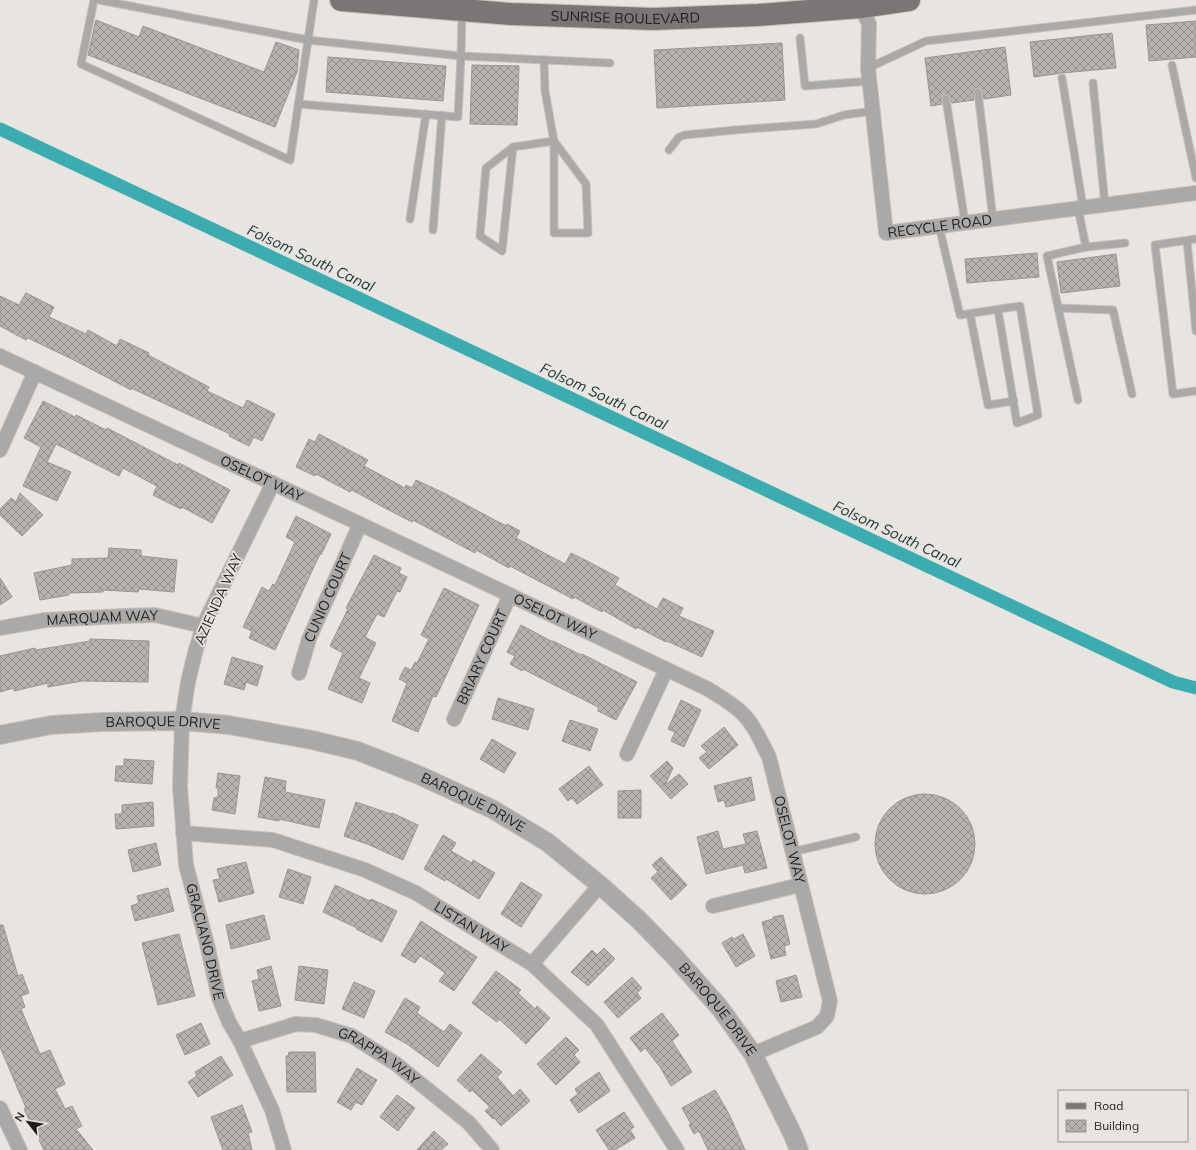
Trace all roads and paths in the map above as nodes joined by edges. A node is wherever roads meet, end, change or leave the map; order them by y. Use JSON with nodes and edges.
{"nodes":[{"id":1,"x":94,"y":0,"type":"edge"},
{"id":2,"x":99,"y":0,"type":"edge"},
{"id":3,"x":314,"y":0,"type":"edge"},
{"id":4,"x":341,"y":0,"type":"edge"},
{"id":5,"x":777,"y":0,"type":"edge"},
{"id":6,"x":909,"y":0,"type":"edge"},
{"id":7,"x":865,"y":3,"type":"edge"},
{"id":8,"x":462,"y":10,"type":"junction"},
{"id":9,"x":1196,"y":10,"type":"edge"},
{"id":10,"x":706,"y":17,"type":"junction"},
{"id":11,"x":800,"y":38,"type":"dead end"},
{"id":12,"x":308,"y":40,"type":"junction"},
{"id":13,"x":461,"y":56,"type":"junction"},
{"id":14,"x":544,"y":60,"type":"junction"},
{"id":15,"x":610,"y":63,"type":"dead end"},
{"id":16,"x":1172,"y":65,"type":"dead end"},
{"id":17,"x":869,"y":75,"type":"junction"},
{"id":18,"x":1062,"y":78,"type":"dead end"},
{"id":19,"x":1093,"y":83,"type":"dead end"},
{"id":20,"x":978,"y":92,"type":"dead end"},
{"id":21,"x":946,"y":99,"type":"dead end"},
{"id":22,"x":298,"y":104,"type":"junction"},
{"id":23,"x":873,"y":111,"type":"junction"},
{"id":24,"x":426,"y":114,"type":"junction"},
{"id":25,"x":442,"y":115,"type":"junction"},
{"id":26,"x":554,"y":141,"type":"junction"},
{"id":27,"x":513,"y":147,"type":"junction"},
{"id":28,"x":670,"y":150,"type":"dead end"},
{"id":29,"x":1196,"y":178,"type":"edge"},
{"id":30,"x":1196,"y":193,"type":"edge"},
{"id":31,"x":1105,"y":204,"type":"junction"},
{"id":32,"x":1080,"y":208,"type":"junction"},
{"id":33,"x":410,"y":219,"type":"dead end"},
{"id":34,"x":993,"y":219,"type":"junction"},
{"id":35,"x":965,"y":223,"type":"junction"},
{"id":36,"x":939,"y":226,"type":"junction"},
{"id":37,"x":434,"y":230,"type":"dead end"},
{"id":38,"x":1196,"y":239,"type":"edge"},
{"id":39,"x":1187,"y":241,"type":"junction"},
{"id":40,"x":1125,"y":243,"type":"dead end"},
{"id":41,"x":1086,"y":247,"type":"junction"},
{"id":42,"x":1058,"y":308,"type":"junction"},
{"id":43,"x":998,"y":310,"type":"junction"},
{"id":44,"x":970,"y":314,"type":"junction"},
{"id":45,"x":1196,"y":331,"type":"edge"},
{"id":46,"x":0,"y":356,"type":"edge"},
{"id":47,"x":35,"y":372,"type":"junction"},
{"id":48,"x":1196,"y":392,"type":"edge"},
{"id":49,"x":1132,"y":394,"type":"dead end"},
{"id":50,"x":1078,"y":400,"type":"dead end"},
{"id":51,"x":1014,"y":401,"type":"junction"},
{"id":52,"x":0,"y":450,"type":"edge"},
{"id":53,"x":273,"y":483,"type":"junction"},
{"id":54,"x":360,"y":524,"type":"junction"},
{"id":55,"x":510,"y":595,"type":"junction"},
{"id":56,"x":203,"y":626,"type":"junction"},
{"id":57,"x":0,"y":628,"type":"edge"},
{"id":58,"x":666,"y":670,"type":"junction"},
{"id":59,"x":299,"y":673,"type":"dead end"},
{"id":60,"x":454,"y":719,"type":"dead end"},
{"id":61,"x":182,"y":721,"type":"junction"},
{"id":62,"x":0,"y":735,"type":"edge"},
{"id":63,"x":627,"y":754,"type":"dead end"},
{"id":64,"x":183,"y":833,"type":"junction"},
{"id":65,"x":856,"y":836,"type":"dead end"},
{"id":66,"x":792,"y":852,"type":"junction"},
{"id":67,"x":600,"y":884,"type":"junction"},
{"id":68,"x":800,"y":885,"type":"junction"},
{"id":69,"x":713,"y":906,"type":"dead end"},
{"id":70,"x":532,"y":964,"type":"junction"},
{"id":71,"x":240,"y":1041,"type":"junction"},
{"id":72,"x":753,"y":1054,"type":"junction"},
{"id":73,"x":0,"y":1108,"type":"edge"},
{"id":74,"x":20,"y":1150,"type":"edge"},
{"id":75,"x":284,"y":1150,"type":"edge"},
{"id":76,"x":492,"y":1150,"type":"edge"},
{"id":77,"x":677,"y":1150,"type":"edge"},
{"id":78,"x":799,"y":1150,"type":"edge"}],
"edges":[{"from":1,"to":22,"type":"lane"},
{"from":2,"to":12,"type":"lane"},
{"from":3,"to":12,"type":"lane"},
{"from":4,"to":8,"type":"main road","name":"SUNRISE BOULEVARD"},
{"from":5,"to":10,"type":"main road"},
{"from":6,"to":7,"type":"main road","name":"SUNRISE BOULEVARD"},
{"from":7,"to":10,"type":"main road","name":"SUNRISE BOULEVARD"},
{"from":7,"to":17,"type":"street","name":"RECYCLE ROAD"},
{"from":8,"to":10,"type":"main road","name":"SUNRISE BOULEVARD"},
{"from":8,"to":13,"type":"lane"},
{"from":9,"to":17,"type":"lane"},
{"from":11,"to":17,"type":"lane"},
{"from":12,"to":13,"type":"lane"},
{"from":12,"to":22,"type":"lane"},
{"from":13,"to":14,"type":"lane"},
{"from":13,"to":25,"type":"lane"},
{"from":14,"to":15,"type":"lane"},
{"from":14,"to":26,"type":"lane"},
{"from":16,"to":29,"type":"lane"},
{"from":17,"to":23,"type":"street","name":"RECYCLE ROAD"},
{"from":18,"to":32,"type":"lane"},
{"from":19,"to":31,"type":"lane"},
{"from":20,"to":34,"type":"lane"},
{"from":21,"to":35,"type":"lane"},
{"from":22,"to":24,"type":"lane"},
{"from":23,"to":28,"type":"lane"},
{"from":23,"to":36,"type":"street","name":"RECYCLE ROAD"},
{"from":24,"to":25,"type":"lane"},
{"from":24,"to":33,"type":"lane"},
{"from":25,"to":37,"type":"lane"},
{"from":26,"to":26,"type":"lane"},
{"from":26,"to":27,"type":"lane"},
{"from":27,"to":27,"type":"lane"},
{"from":30,"to":31,"type":"street","name":"RECYCLE ROAD"},
{"from":31,"to":32,"type":"street","name":"RECYCLE ROAD"},
{"from":32,"to":34,"type":"street","name":"RECYCLE ROAD"},
{"from":32,"to":41,"type":"lane"},
{"from":34,"to":35,"type":"street","name":"RECYCLE ROAD"},
{"from":35,"to":36,"type":"street","name":"RECYCLE ROAD"},
{"from":36,"to":44,"type":"lane"},
{"from":38,"to":39,"type":"lane"},
{"from":39,"to":45,"type":"lane"},
{"from":39,"to":48,"type":"lane"},
{"from":40,"to":41,"type":"lane"},
{"from":41,"to":42,"type":"lane"},
{"from":42,"to":49,"type":"lane"},
{"from":42,"to":50,"type":"lane"},
{"from":43,"to":44,"type":"lane"},
{"from":43,"to":51,"type":"lane"},
{"from":43,"to":51,"type":"lane"},
{"from":44,"to":51,"type":"lane"},
{"from":46,"to":47,"type":"street","name":"OSELOT WAY"},
{"from":47,"to":52,"type":"street"},
{"from":47,"to":53,"type":"street","name":"OSELOT WAY"},
{"from":53,"to":54,"type":"street","name":"OSELOT WAY"},
{"from":53,"to":56,"type":"street","name":"AZIENDA WAY"},
{"from":54,"to":55,"type":"street","name":"OSELOT WAY"},
{"from":54,"to":59,"type":"street","name":"CUNIO COURT"},
{"from":55,"to":58,"type":"street","name":"OSELOT WAY"},
{"from":55,"to":60,"type":"street","name":"BRIARY COURT"},
{"from":56,"to":57,"type":"street","name":"MARQUAM WAY"},
{"from":56,"to":61,"type":"street","name":"AZIENDA WAY"},
{"from":58,"to":63,"type":"street"},
{"from":58,"to":66,"type":"street","name":"OSELOT WAY"},
{"from":61,"to":62,"type":"street","name":"BAROQUE DRIVE"},
{"from":61,"to":64,"type":"street","name":"GRACIANO DRIVE"},
{"from":61,"to":67,"type":"street","name":"BAROQUE DRIVE"},
{"from":64,"to":70,"type":"street","name":"LISTAN WAY"},
{"from":64,"to":71,"type":"street","name":"GRACIANO DRIVE"},
{"from":65,"to":66,"type":"lane"},
{"from":66,"to":68,"type":"street","name":"OSELOT WAY"},
{"from":67,"to":70,"type":"street"},
{"from":67,"to":72,"type":"street","name":"BAROQUE DRIVE"},
{"from":68,"to":69,"type":"street"},
{"from":68,"to":72,"type":"street","name":"OSELOT WAY"},
{"from":70,"to":77,"type":"street","name":"LISTAN WAY"},
{"from":71,"to":75,"type":"street","name":"GRACIANO DRIVE"},
{"from":71,"to":76,"type":"street","name":"GRAPPA WAY"},
{"from":72,"to":78,"type":"street","name":"BAROQUE DRIVE"},
{"from":73,"to":74,"type":"street"}]}
